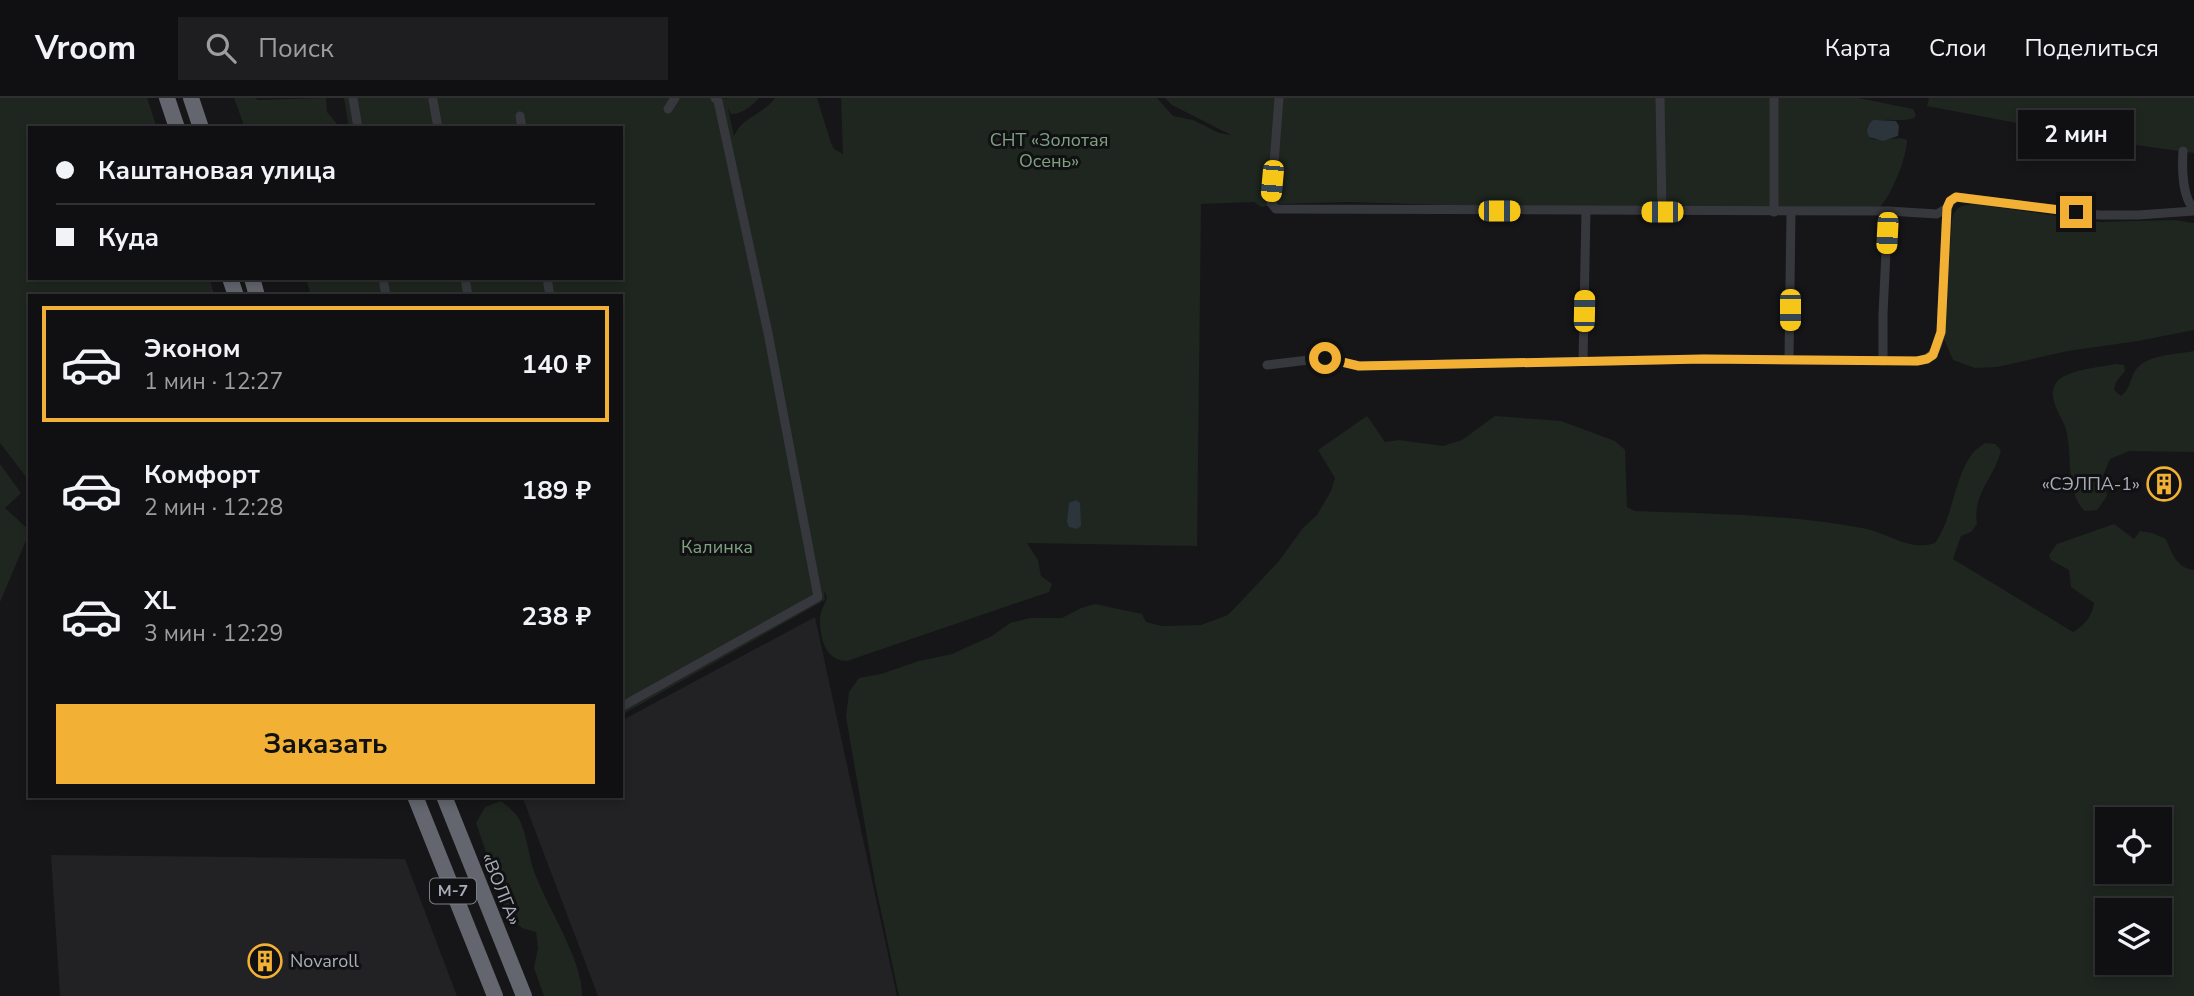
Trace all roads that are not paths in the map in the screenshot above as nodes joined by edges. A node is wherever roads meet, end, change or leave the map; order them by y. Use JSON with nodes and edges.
{"nodes":[{"id":1,"x":166,"y":98,"type":"edge"},
{"id":2,"x":191,"y":98,"type":"edge"},
{"id":3,"x":353,"y":98,"type":"edge"},
{"id":4,"x":675,"y":98,"type":"edge"},
{"id":5,"x":715,"y":98,"type":"edge"},
{"id":6,"x":1279,"y":98,"type":"edge"},
{"id":7,"x":1660,"y":98,"type":"edge"},
{"id":8,"x":1774,"y":99,"type":"edge"},
{"id":9,"x":433,"y":100,"type":"dead end"},
{"id":10,"x":668,"y":109,"type":"dead end"},
{"id":11,"x":520,"y":116,"type":"dead end"},
{"id":12,"x":176,"y":126,"type":"edge"},
{"id":13,"x":200,"y":126,"type":"edge"},
{"id":14,"x":358,"y":126,"type":"edge"},
{"id":15,"x":438,"y":126,"type":"edge"},
{"id":16,"x":522,"y":126,"type":"edge"},
{"id":17,"x":2183,"y":151,"type":"dead end"},
{"id":18,"x":1947,"y":208,"type":"junction"},
{"id":19,"x":2194,"y":210,"type":"edge"},
{"id":20,"x":1586,"y":211,"type":"junction"},
{"id":21,"x":1888,"y":211,"type":"junction"},
{"id":22,"x":1662,"y":212,"type":"junction"},
{"id":23,"x":1773,"y":212,"type":"junction"},
{"id":24,"x":1791,"y":212,"type":"junction"},
{"id":25,"x":1789,"y":359,"type":"junction"},
{"id":26,"x":1583,"y":361,"type":"junction"},
{"id":27,"x":1883,"y":361,"type":"junction"},
{"id":28,"x":1267,"y":365,"type":"dead end"},
{"id":29,"x":623,"y":704,"type":"edge"},
{"id":30,"x":416,"y":798,"type":"edge"},
{"id":31,"x":445,"y":798,"type":"edge"},
{"id":32,"x":495,"y":996,"type":"edge"},
{"id":33,"x":524,"y":996,"type":"edge"}],
"edges":[{"from":1,"to":12,"type":"highway"},
{"from":2,"to":13,"type":"highway"},
{"from":3,"to":14,"type":"street"},
{"from":4,"to":10,"type":"street"},
{"from":5,"to":29,"type":"street"},
{"from":6,"to":20,"type":"street"},
{"from":7,"to":22,"type":"street"},
{"from":8,"to":23,"type":"street"},
{"from":9,"to":15,"type":"street"},
{"from":11,"to":16,"type":"street"},
{"from":17,"to":19,"type":"street"},
{"from":18,"to":19,"type":"street"},
{"from":18,"to":21,"type":"street"},
{"from":18,"to":27,"type":"street"},
{"from":20,"to":22,"type":"street"},
{"from":20,"to":26,"type":"street"},
{"from":21,"to":24,"type":"street"},
{"from":21,"to":27,"type":"street"},
{"from":22,"to":23,"type":"street"},
{"from":23,"to":24,"type":"street"},
{"from":24,"to":25,"type":"street"},
{"from":25,"to":26,"type":"street"},
{"from":25,"to":27,"type":"street"},
{"from":26,"to":28,"type":"street"},
{"from":30,"to":32,"type":"highway","number":"М-7"},
{"from":31,"to":33,"type":"highway","name":"«ВОЛГА»","number":"М-7"}]}
